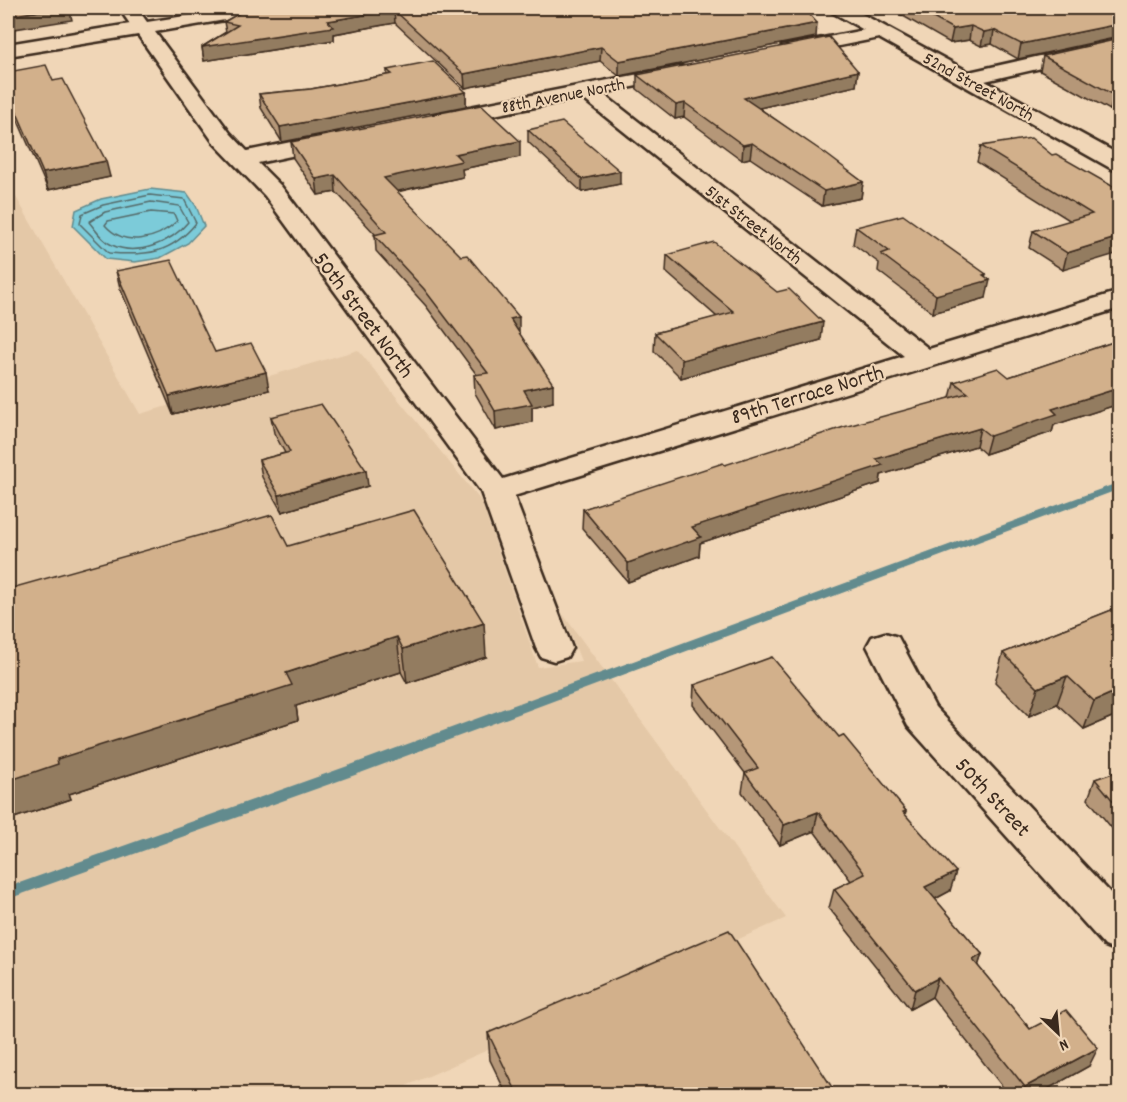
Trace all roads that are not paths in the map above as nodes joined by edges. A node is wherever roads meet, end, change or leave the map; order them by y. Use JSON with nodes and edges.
{"nodes":[{"id":1,"x":266,"y":8,"type":"edge"},
{"id":2,"x":838,"y":8,"type":"edge"},
{"id":3,"x":136,"y":17,"type":"edge"},
{"id":4,"x":882,"y":32,"type":"junction"},
{"id":5,"x":1119,"y":44,"type":"edge"},
{"id":6,"x":8,"y":50,"type":"edge"},
{"id":7,"x":768,"y":54,"type":"edge"},
{"id":8,"x":699,"y":68,"type":"edge"},
{"id":9,"x":966,"y":79,"type":"junction"},
{"id":10,"x":585,"y":90,"type":"junction"},
{"id":11,"x":426,"y":122,"type":"edge"},
{"id":12,"x":357,"y":136,"type":"edge"},
{"id":13,"x":243,"y":159,"type":"junction"},
{"id":14,"x":1119,"y":164,"type":"edge"},
{"id":15,"x":1119,"y":298,"type":"edge"},
{"id":16,"x":922,"y":357,"type":"junction"},
{"id":17,"x":496,"y":491,"type":"junction"},
{"id":18,"x":885,"y":646,"type":"dead end"},
{"id":19,"x":554,"y":648,"type":"dead end"},
{"id":20,"x":1119,"y":933,"type":"edge"}],
"edges":[{"from":1,"to":3,"type":"street"},
{"from":2,"to":4,"type":"street","name":"52nd Street North"},
{"from":3,"to":6,"type":"street"},
{"from":3,"to":13,"type":"street","name":"50th Street North"},
{"from":4,"to":7,"type":"street"},
{"from":4,"to":9,"type":"street","name":"52nd Street North"},
{"from":5,"to":9,"type":"street"},
{"from":8,"to":10,"type":"street","name":"88th Avenue North"},
{"from":9,"to":14,"type":"street","name":"52nd Street North"},
{"from":10,"to":11,"type":"street","name":"88th Avenue North"},
{"from":10,"to":16,"type":"street","name":"51st Street North"},
{"from":12,"to":13,"type":"street"},
{"from":13,"to":17,"type":"street","name":"50th Street North"},
{"from":15,"to":16,"type":"street","name":"89th Terrace North"},
{"from":16,"to":17,"type":"street","name":"89th Terrace North"},
{"from":17,"to":19,"type":"street","name":"50th Street North"},
{"from":18,"to":20,"type":"street","name":"50th Street"}]}
